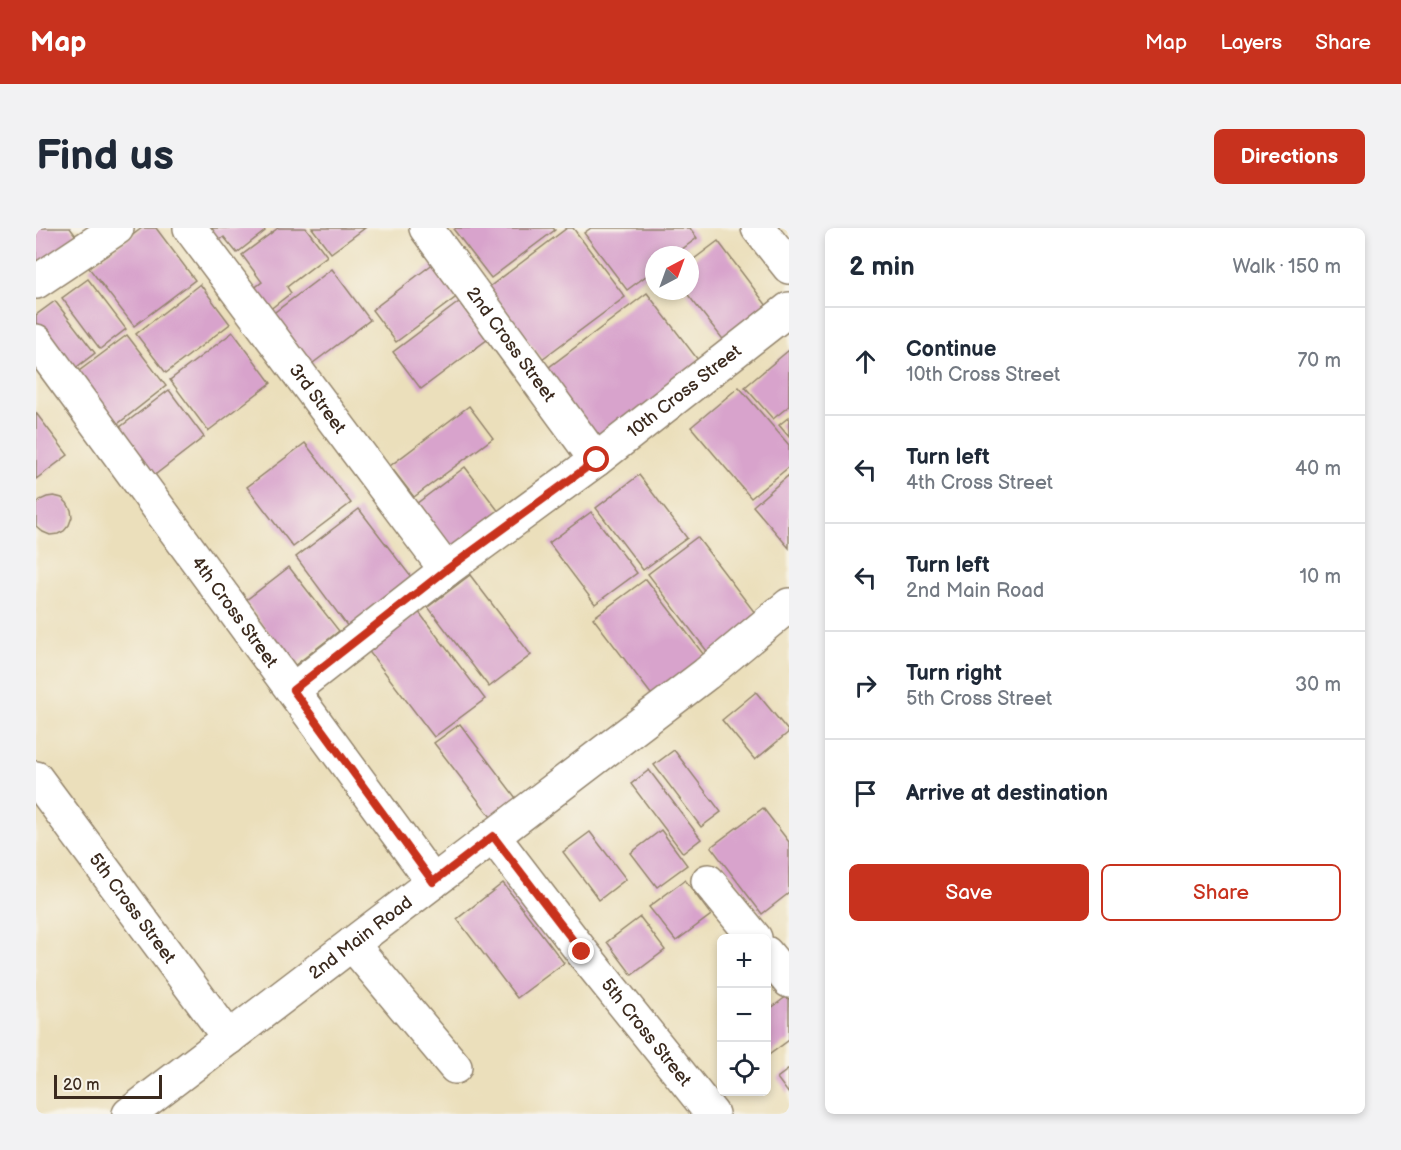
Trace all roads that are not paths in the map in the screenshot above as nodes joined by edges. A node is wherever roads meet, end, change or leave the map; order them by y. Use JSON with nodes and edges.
{"nodes":[{"id":1,"x":117,"y":228,"type":"edge"},
{"id":2,"x":190,"y":228,"type":"edge"},
{"id":3,"x":426,"y":228,"type":"edge"},
{"id":4,"x":758,"y":228,"type":"edge"},
{"id":5,"x":789,"y":267,"type":"edge"},
{"id":6,"x":36,"y":282,"type":"edge"},
{"id":7,"x":789,"y":309,"type":"edge"},
{"id":8,"x":36,"y":341,"type":"edge"},
{"id":9,"x":597,"y":460,"type":"junction"},
{"id":10,"x":446,"y":570,"type":"junction"},
{"id":11,"x":789,"y":604,"type":"edge"},
{"id":12,"x":293,"y":690,"type":"junction"},
{"id":13,"x":36,"y":778,"type":"edge"},
{"id":14,"x":493,"y":836,"type":"junction"},
{"id":15,"x":708,"y":881,"type":"dead end"},
{"id":16,"x":433,"y":882,"type":"junction"},
{"id":17,"x":750,"y":934,"type":"edge"},
{"id":18,"x":352,"y":944,"type":"junction"},
{"id":19,"x":771,"y":959,"type":"edge"},
{"id":20,"x":789,"y":981,"type":"edge"},
{"id":21,"x":229,"y":1038,"type":"junction"},
{"id":22,"x":455,"y":1067,"type":"dead end"},
{"id":23,"x":129,"y":1114,"type":"edge"},
{"id":24,"x":712,"y":1114,"type":"edge"}],
"edges":[{"from":1,"to":6,"type":"street"},
{"from":2,"to":10,"type":"street","name":"3rd Street"},
{"from":3,"to":9,"type":"street","name":"2nd Cross Street"},
{"from":4,"to":5,"type":"street"},
{"from":7,"to":9,"type":"street","name":"10th Cross Street"},
{"from":8,"to":12,"type":"street","name":"4th Cross Street"},
{"from":9,"to":10,"type":"street","name":"10th Cross Street"},
{"from":10,"to":12,"type":"street","name":"10th Cross Street"},
{"from":11,"to":14,"type":"street","name":"2nd Main Road"},
{"from":12,"to":16,"type":"street","name":"4th Cross Street"},
{"from":13,"to":21,"type":"street","name":"5th Cross Street"},
{"from":14,"to":16,"type":"street","name":"2nd Main Road"},
{"from":14,"to":24,"type":"street","name":"5th Cross Street"},
{"from":15,"to":17,"type":"street"},
{"from":16,"to":18,"type":"street","name":"2nd Main Road"},
{"from":18,"to":21,"type":"street","name":"2nd Main Road"},
{"from":18,"to":22,"type":"street"},
{"from":19,"to":20,"type":"street"},
{"from":21,"to":23,"type":"street","name":"2nd Main Road"}]}
